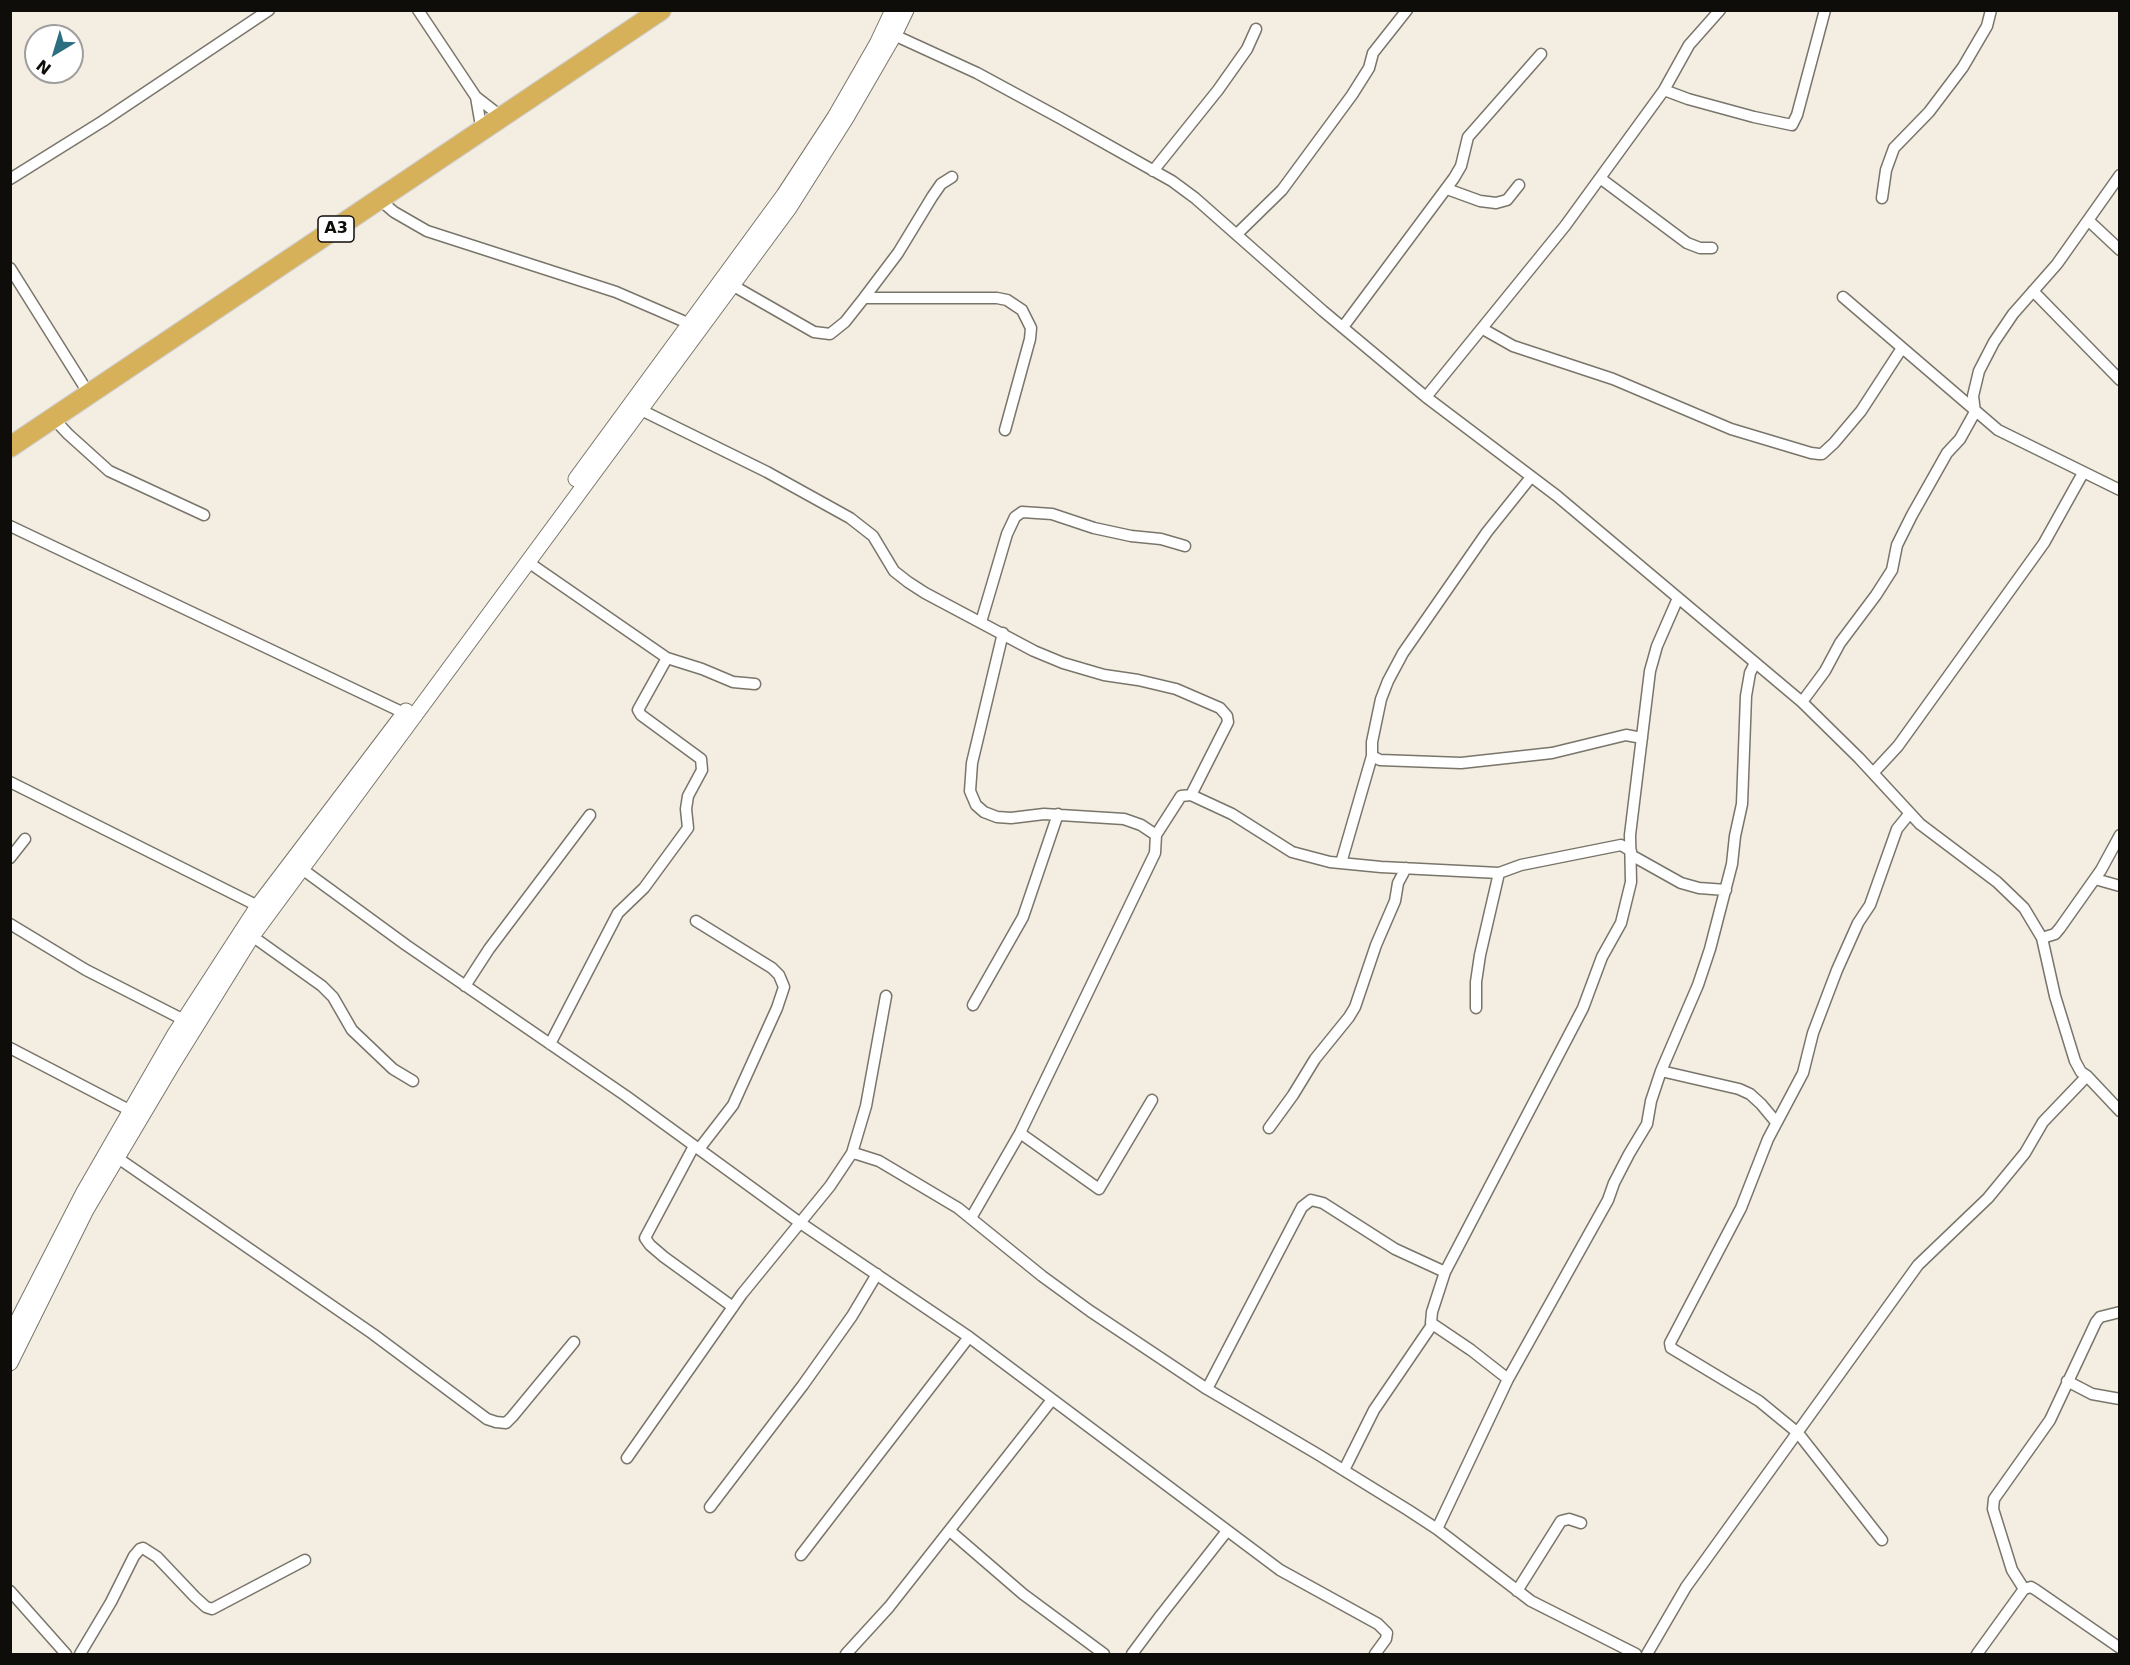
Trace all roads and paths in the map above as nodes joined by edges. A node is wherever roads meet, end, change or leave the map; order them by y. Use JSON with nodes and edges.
{"nodes":[{"id":1,"x":269,"y":10,"type":"edge"},
{"id":2,"x":417,"y":10,"type":"edge"},
{"id":3,"x":894,"y":10,"type":"edge"},
{"id":4,"x":906,"y":10,"type":"edge"},
{"id":5,"x":1407,"y":10,"type":"edge"},
{"id":6,"x":1720,"y":10,"type":"edge"},
{"id":7,"x":1825,"y":10,"type":"edge"},
{"id":8,"x":1991,"y":10,"type":"edge"},
{"id":9,"x":649,"y":14,"type":"edge"},
{"id":10,"x":1256,"y":29,"type":"dead end"},
{"id":11,"x":894,"y":35,"type":"junction"},
{"id":12,"x":1541,"y":54,"type":"dead end"},
{"id":13,"x":1664,"y":90,"type":"junction"},
{"id":14,"x":476,"y":97,"type":"junction"},
{"id":15,"x":503,"y":118,"type":"junction"},
{"id":16,"x":482,"y":132,"type":"junction"},
{"id":17,"x":1153,"y":171,"type":"junction"},
{"id":18,"x":2120,"y":175,"type":"edge"},
{"id":19,"x":952,"y":177,"type":"dead end"},
{"id":20,"x":1600,"y":178,"type":"junction"},
{"id":21,"x":10,"y":179,"type":"edge"},
{"id":22,"x":1519,"y":185,"type":"dead end"},
{"id":23,"x":1447,"y":189,"type":"junction"},
{"id":24,"x":1882,"y":198,"type":"dead end"},
{"id":25,"x":380,"y":200,"type":"junction"},
{"id":26,"x":2089,"y":220,"type":"junction"},
{"id":27,"x":1237,"y":234,"type":"junction"},
{"id":28,"x":1712,"y":249,"type":"dead end"},
{"id":29,"x":2120,"y":250,"type":"edge"},
{"id":30,"x":10,"y":268,"type":"edge"},
{"id":31,"x":732,"y":285,"type":"junction"},
{"id":32,"x":2033,"y":291,"type":"junction"},
{"id":33,"x":1843,"y":297,"type":"dead end"},
{"id":34,"x":864,"y":298,"type":"junction"},
{"id":35,"x":690,"y":324,"type":"junction"},
{"id":36,"x":1343,"y":327,"type":"junction"},
{"id":37,"x":1483,"y":329,"type":"junction"},
{"id":38,"x":1902,"y":348,"type":"junction"},
{"id":39,"x":2120,"y":380,"type":"edge"},
{"id":40,"x":89,"y":394,"type":"junction"},
{"id":41,"x":1426,"y":397,"type":"junction"},
{"id":42,"x":640,"y":410,"type":"junction"},
{"id":43,"x":1975,"y":412,"type":"junction"},
{"id":44,"x":53,"y":418,"type":"junction"},
{"id":45,"x":1005,"y":430,"type":"dead end"},
{"id":46,"x":10,"y":447,"type":"edge"},
{"id":47,"x":2083,"y":473,"type":"junction"},
{"id":48,"x":1531,"y":477,"type":"junction"},
{"id":49,"x":2120,"y":490,"type":"edge"},
{"id":50,"x":204,"y":515,"type":"dead end"},
{"id":51,"x":10,"y":526,"type":"edge"},
{"id":52,"x":1185,"y":546,"type":"dead end"},
{"id":53,"x":528,"y":562,"type":"junction"},
{"id":54,"x":1678,"y":598,"type":"junction"},
{"id":55,"x":981,"y":622,"type":"junction"},
{"id":56,"x":1003,"y":633,"type":"junction"},
{"id":57,"x":667,"y":658,"type":"junction"},
{"id":58,"x":1755,"y":663,"type":"junction"},
{"id":59,"x":755,"y":684,"type":"dead end"},
{"id":60,"x":1802,"y":702,"type":"junction"},
{"id":61,"x":412,"y":708,"type":"junction"},
{"id":62,"x":1642,"y":738,"type":"junction"},
{"id":63,"x":1372,"y":756,"type":"junction"},
{"id":64,"x":1873,"y":773,"type":"junction"},
{"id":65,"x":10,"y":782,"type":"edge"},
{"id":66,"x":1191,"y":795,"type":"junction"},
{"id":67,"x":1910,"y":813,"type":"junction"},
{"id":68,"x":1058,"y":814,"type":"junction"},
{"id":69,"x":590,"y":815,"type":"dead end"},
{"id":70,"x":1156,"y":835,"type":"junction"},
{"id":71,"x":2120,"y":835,"type":"edge"},
{"id":72,"x":24,"y":839,"type":"dead end"},
{"id":73,"x":1631,"y":853,"type":"junction"},
{"id":74,"x":10,"y":858,"type":"edge"},
{"id":75,"x":1341,"y":863,"type":"junction"},
{"id":76,"x":1393,"y":868,"type":"junction"},
{"id":77,"x":1406,"y":868,"type":"junction"},
{"id":78,"x":302,"y":869,"type":"junction"},
{"id":79,"x":1499,"y":873,"type":"junction"},
{"id":80,"x":2095,"y":879,"type":"junction"},
{"id":81,"x":1398,"y":883,"type":"junction"},
{"id":82,"x":2120,"y":885,"type":"edge"},
{"id":83,"x":1726,"y":890,"type":"junction"},
{"id":84,"x":263,"y":909,"type":"junction"},
{"id":85,"x":696,"y":921,"type":"dead end"},
{"id":86,"x":10,"y":924,"type":"edge"},
{"id":87,"x":252,"y":936,"type":"junction"},
{"id":88,"x":2042,"y":938,"type":"junction"},
{"id":89,"x":465,"y":986,"type":"junction"},
{"id":90,"x":886,"y":996,"type":"dead end"},
{"id":91,"x":973,"y":1005,"type":"dead end"},
{"id":92,"x":1476,"y":1008,"type":"dead end"},
{"id":93,"x":184,"y":1020,"type":"junction"},
{"id":94,"x":550,"y":1044,"type":"junction"},
{"id":95,"x":10,"y":1048,"type":"edge"},
{"id":96,"x":1661,"y":1071,"type":"junction"},
{"id":97,"x":2087,"y":1076,"type":"junction"},
{"id":98,"x":413,"y":1081,"type":"dead end"},
{"id":99,"x":1152,"y":1100,"type":"dead end"},
{"id":100,"x":131,"y":1111,"type":"junction"},
{"id":101,"x":2120,"y":1111,"type":"edge"},
{"id":102,"x":1776,"y":1122,"type":"junction"},
{"id":103,"x":1269,"y":1128,"type":"dead end"},
{"id":104,"x":1020,"y":1132,"type":"junction"},
{"id":105,"x":697,"y":1148,"type":"junction"},
{"id":106,"x":852,"y":1153,"type":"junction"},
{"id":107,"x":112,"y":1154,"type":"junction"},
{"id":108,"x":971,"y":1218,"type":"junction"},
{"id":109,"x":799,"y":1222,"type":"junction"},
{"id":110,"x":1445,"y":1272,"type":"junction"},
{"id":111,"x":877,"y":1274,"type":"junction"},
{"id":112,"x":732,"y":1307,"type":"junction"},
{"id":113,"x":2120,"y":1312,"type":"edge"},
{"id":114,"x":1432,"y":1325,"type":"junction"},
{"id":115,"x":10,"y":1336,"type":"edge"},
{"id":116,"x":969,"y":1337,"type":"junction"},
{"id":117,"x":574,"y":1342,"type":"dead end"},
{"id":118,"x":10,"y":1363,"type":"edge"},
{"id":119,"x":1508,"y":1379,"type":"junction"},
{"id":120,"x":2067,"y":1381,"type":"junction"},
{"id":121,"x":1207,"y":1389,"type":"junction"},
{"id":122,"x":2120,"y":1399,"type":"edge"},
{"id":123,"x":1052,"y":1401,"type":"junction"},
{"id":124,"x":1798,"y":1433,"type":"junction"},
{"id":125,"x":627,"y":1458,"type":"dead end"},
{"id":126,"x":1344,"y":1470,"type":"junction"},
{"id":127,"x":710,"y":1507,"type":"dead end"},
{"id":128,"x":1581,"y":1523,"type":"dead end"},
{"id":129,"x":1437,"y":1529,"type":"junction"},
{"id":130,"x":950,"y":1531,"type":"junction"},
{"id":131,"x":1227,"y":1531,"type":"junction"},
{"id":132,"x":1882,"y":1540,"type":"dead end"},
{"id":133,"x":801,"y":1555,"type":"dead end"},
{"id":134,"x":305,"y":1560,"type":"dead end"},
{"id":135,"x":2024,"y":1589,"type":"junction"},
{"id":136,"x":1516,"y":1591,"type":"junction"},
{"id":137,"x":10,"y":1592,"type":"edge"},
{"id":138,"x":2120,"y":1648,"type":"edge"},
{"id":139,"x":66,"y":1654,"type":"edge"},
{"id":140,"x":80,"y":1654,"type":"edge"},
{"id":141,"x":846,"y":1654,"type":"edge"},
{"id":142,"x":1104,"y":1654,"type":"edge"},
{"id":143,"x":1132,"y":1654,"type":"edge"},
{"id":144,"x":1375,"y":1654,"type":"edge"},
{"id":145,"x":1636,"y":1654,"type":"edge"},
{"id":146,"x":1647,"y":1654,"type":"edge"},
{"id":147,"x":1977,"y":1654,"type":"edge"}],
"edges":[{"from":1,"to":21,"type":"street"},
{"from":2,"to":14,"type":"street"},
{"from":3,"to":35,"type":"main road"},
{"from":4,"to":11,"type":"main road"},
{"from":5,"to":27,"type":"street"},
{"from":6,"to":13,"type":"street"},
{"from":7,"to":13,"type":"street"},
{"from":8,"to":24,"type":"street"},
{"from":9,"to":15,"type":"highway","number":"A3"},
{"from":10,"to":17,"type":"street"},
{"from":11,"to":17,"type":"street"},
{"from":11,"to":31,"type":"main road"},
{"from":12,"to":23,"type":"street"},
{"from":13,"to":20,"type":"street"},
{"from":14,"to":15,"type":"street"},
{"from":14,"to":16,"type":"street"},
{"from":15,"to":16,"type":"highway","number":"A3"},
{"from":16,"to":25,"type":"highway","number":"A3"},
{"from":17,"to":27,"type":"street"},
{"from":18,"to":26,"type":"street"},
{"from":19,"to":34,"type":"street"},
{"from":20,"to":28,"type":"street"},
{"from":20,"to":37,"type":"street"},
{"from":22,"to":23,"type":"street"},
{"from":23,"to":36,"type":"street"},
{"from":25,"to":35,"type":"street"},
{"from":25,"to":40,"type":"highway","number":"A3"},
{"from":26,"to":29,"type":"street"},
{"from":26,"to":32,"type":"street"},
{"from":27,"to":36,"type":"street"},
{"from":30,"to":40,"type":"street"},
{"from":31,"to":34,"type":"street"},
{"from":31,"to":42,"type":"main road"},
{"from":32,"to":39,"type":"street"},
{"from":32,"to":43,"type":"street"},
{"from":33,"to":38,"type":"street"},
{"from":34,"to":45,"type":"street"},
{"from":35,"to":61,"type":"main road"},
{"from":36,"to":41,"type":"street"},
{"from":37,"to":38,"type":"street"},
{"from":37,"to":41,"type":"street"},
{"from":38,"to":43,"type":"street"},
{"from":40,"to":44,"type":"highway","number":"A3"},
{"from":41,"to":48,"type":"street"},
{"from":42,"to":53,"type":"main road"},
{"from":42,"to":55,"type":"street"},
{"from":43,"to":47,"type":"street"},
{"from":43,"to":60,"type":"street"},
{"from":44,"to":46,"type":"highway","number":"A3"},
{"from":44,"to":50,"type":"street"},
{"from":47,"to":49,"type":"street"},
{"from":47,"to":64,"type":"street"},
{"from":48,"to":54,"type":"street"},
{"from":48,"to":63,"type":"street"},
{"from":51,"to":61,"type":"street"},
{"from":52,"to":55,"type":"street"},
{"from":53,"to":57,"type":"street"},
{"from":53,"to":61,"type":"main road"},
{"from":54,"to":58,"type":"street"},
{"from":54,"to":62,"type":"street"},
{"from":55,"to":56,"type":"street"},
{"from":56,"to":66,"type":"street"},
{"from":56,"to":68,"type":"street"},
{"from":57,"to":59,"type":"street"},
{"from":57,"to":94,"type":"street"},
{"from":58,"to":60,"type":"street"},
{"from":58,"to":83,"type":"street"},
{"from":60,"to":64,"type":"street"},
{"from":61,"to":78,"type":"main road"},
{"from":61,"to":84,"type":"main road"},
{"from":62,"to":63,"type":"street"},
{"from":62,"to":73,"type":"street"},
{"from":63,"to":75,"type":"street"},
{"from":64,"to":67,"type":"street"},
{"from":65,"to":84,"type":"street"},
{"from":66,"to":70,"type":"street"},
{"from":66,"to":75,"type":"street"},
{"from":67,"to":88,"type":"street"},
{"from":67,"to":102,"type":"street"},
{"from":68,"to":70,"type":"street"},
{"from":68,"to":91,"type":"street"},
{"from":69,"to":89,"type":"street"},
{"from":70,"to":104,"type":"street"},
{"from":71,"to":80,"type":"street"},
{"from":72,"to":74,"type":"street"},
{"from":73,"to":79,"type":"street"},
{"from":73,"to":83,"type":"street"},
{"from":73,"to":110,"type":"street"},
{"from":75,"to":76,"type":"street"},
{"from":76,"to":77,"type":"street"},
{"from":76,"to":81,"type":"street"},
{"from":77,"to":79,"type":"street"},
{"from":77,"to":81,"type":"street"},
{"from":78,"to":84,"type":"main road"},
{"from":78,"to":89,"type":"street"},
{"from":79,"to":92,"type":"street"},
{"from":80,"to":82,"type":"street"},
{"from":80,"to":88,"type":"street"},
{"from":81,"to":103,"type":"street"},
{"from":83,"to":96,"type":"street"},
{"from":84,"to":87,"type":"main road"},
{"from":84,"to":93,"type":"main road"},
{"from":85,"to":105,"type":"street"},
{"from":86,"to":93,"type":"street"},
{"from":87,"to":98,"type":"street"},
{"from":87,"to":107,"type":"main road"},
{"from":88,"to":97,"type":"street"},
{"from":89,"to":94,"type":"street"},
{"from":90,"to":106,"type":"street"},
{"from":93,"to":100,"type":"main road"},
{"from":94,"to":105,"type":"street"},
{"from":95,"to":100,"type":"street"},
{"from":96,"to":102,"type":"street"},
{"from":96,"to":119,"type":"street"},
{"from":97,"to":101,"type":"street"},
{"from":97,"to":124,"type":"street"},
{"from":99,"to":104,"type":"street"},
{"from":100,"to":107,"type":"main road"},
{"from":102,"to":124,"type":"street"},
{"from":104,"to":108,"type":"street"},
{"from":105,"to":109,"type":"street"},
{"from":105,"to":112,"type":"street"},
{"from":106,"to":108,"type":"street"},
{"from":106,"to":109,"type":"street"},
{"from":107,"to":115,"type":"main road"},
{"from":107,"to":117,"type":"street"},
{"from":107,"to":118,"type":"main road"},
{"from":108,"to":121,"type":"street"},
{"from":109,"to":111,"type":"street"},
{"from":109,"to":112,"type":"street"},
{"from":110,"to":114,"type":"street"},
{"from":110,"to":121,"type":"street"},
{"from":111,"to":116,"type":"street"},
{"from":111,"to":127,"type":"street"},
{"from":112,"to":125,"type":"street"},
{"from":113,"to":120,"type":"street"},
{"from":114,"to":119,"type":"street"},
{"from":114,"to":126,"type":"street"},
{"from":116,"to":123,"type":"street"},
{"from":116,"to":133,"type":"street"},
{"from":119,"to":129,"type":"street"},
{"from":120,"to":122,"type":"street"},
{"from":120,"to":135,"type":"street"},
{"from":121,"to":126,"type":"street"},
{"from":123,"to":130,"type":"street"},
{"from":123,"to":131,"type":"street"},
{"from":124,"to":132,"type":"street"},
{"from":124,"to":146,"type":"street"},
{"from":126,"to":129,"type":"street"},
{"from":128,"to":136,"type":"street"},
{"from":129,"to":136,"type":"street"},
{"from":130,"to":141,"type":"street"},
{"from":130,"to":142,"type":"street"},
{"from":131,"to":143,"type":"street"},
{"from":131,"to":144,"type":"street"},
{"from":134,"to":140,"type":"street"},
{"from":135,"to":138,"type":"street"},
{"from":135,"to":147,"type":"street"},
{"from":136,"to":145,"type":"street"},
{"from":137,"to":139,"type":"street"}]}
